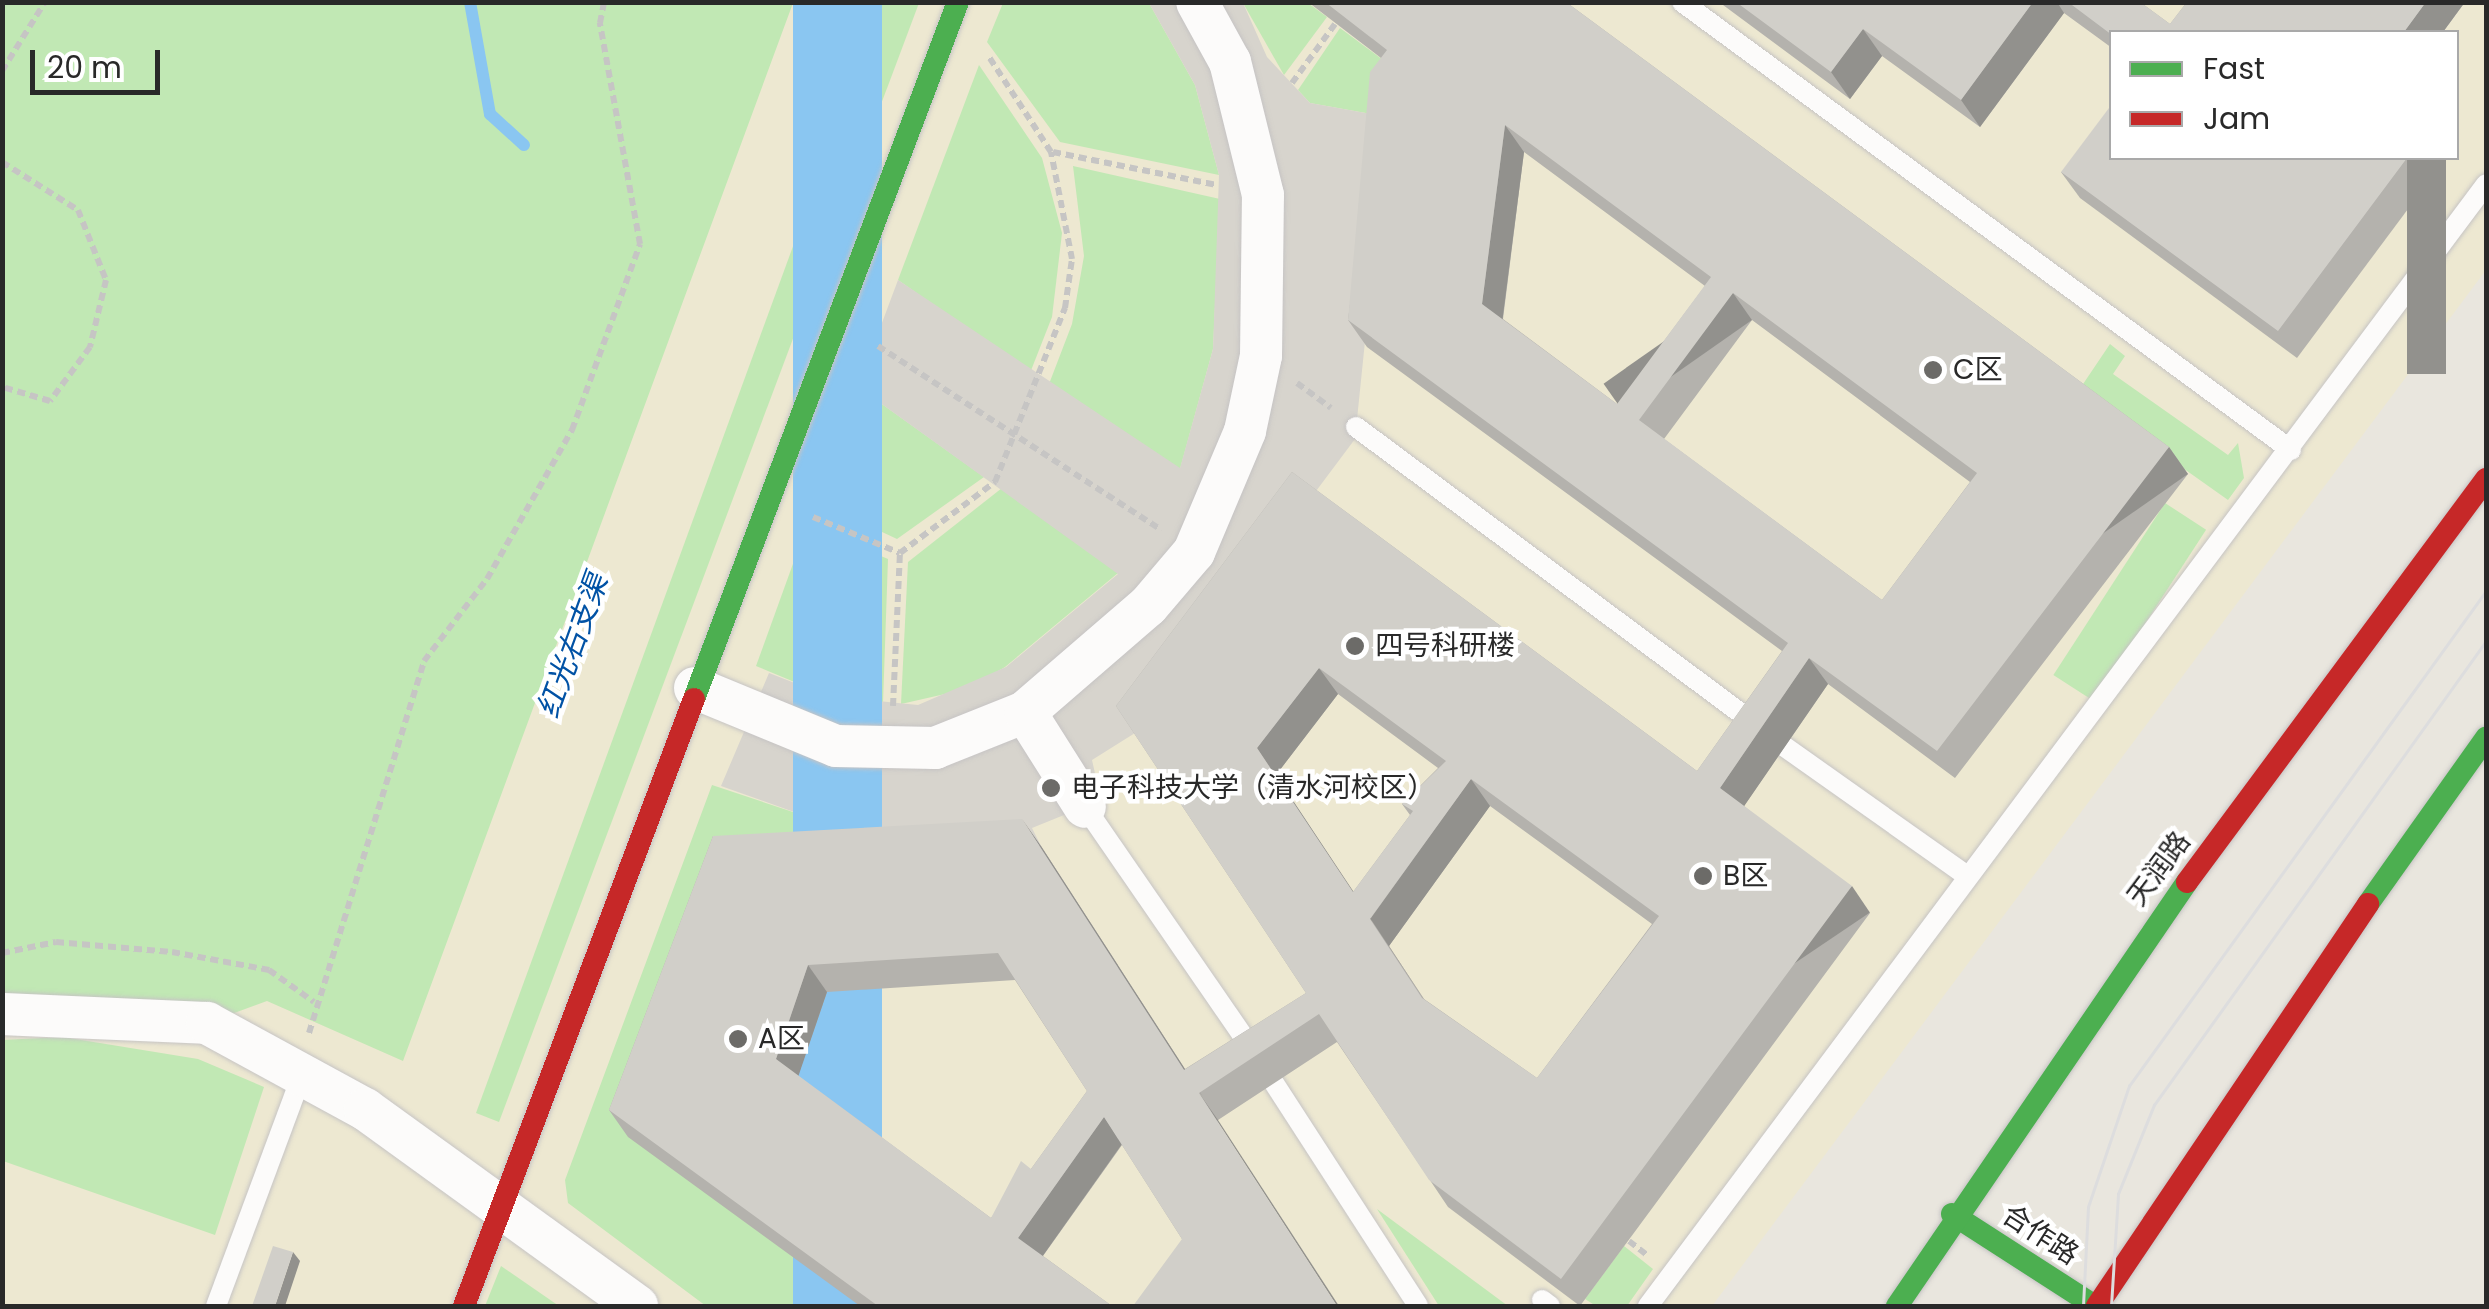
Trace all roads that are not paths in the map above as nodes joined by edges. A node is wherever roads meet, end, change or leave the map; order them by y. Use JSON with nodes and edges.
{"nodes":[{"id":1,"x":958,"y":2,"type":"edge"},
{"id":2,"x":1196,"y":2,"type":"edge"},
{"id":3,"x":1682,"y":2,"type":"edge"},
{"id":4,"x":2486,"y":184,"type":"edge"},
{"id":5,"x":1356,"y":427,"type":"road end"},
{"id":6,"x":2291,"y":450,"type":"junction"},
{"id":7,"x":2486,"y":479,"type":"edge"},
{"id":8,"x":695,"y":688,"type":"junction"},
{"id":9,"x":1025,"y":712,"type":"junction"},
{"id":10,"x":1764,"y":730,"type":"edge"},
{"id":11,"x":2486,"y":738,"type":"edge"},
{"id":12,"x":1785,"y":746,"type":"dead end"},
{"id":13,"x":1085,"y":807,"type":"joint"},
{"id":14,"x":1966,"y":875,"type":"junction"},
{"id":15,"x":2,"y":1014,"type":"edge"},
{"id":16,"x":1260,"y":1061,"type":"edge"},
{"id":17,"x":304,"y":1070,"type":"junction"},
{"id":18,"x":1274,"y":1083,"type":"dead end"},
{"id":19,"x":503,"y":1206,"type":"junction"},
{"id":20,"x":1952,"y":1214,"type":"junction"},
{"id":21,"x":216,"y":1306,"type":"edge"},
{"id":22,"x":464,"y":1306,"type":"edge"},
{"id":23,"x":637,"y":1306,"type":"edge"},
{"id":24,"x":1418,"y":1306,"type":"edge"},
{"id":25,"x":1648,"y":1306,"type":"edge"},
{"id":26,"x":1898,"y":1306,"type":"edge"},
{"id":27,"x":2096,"y":1306,"type":"edge"}],
"edges":[{"from":1,"to":8,"type":"main road"},
{"from":2,"to":9,"type":"street"},
{"from":3,"to":6,"type":"lane"},
{"from":4,"to":6,"type":"lane"},
{"from":5,"to":10,"type":"lane"},
{"from":6,"to":14,"type":"lane"},
{"from":7,"to":20,"type":"main road","name":"天润路"},
{"from":8,"to":9,"type":"street"},
{"from":8,"to":19,"type":"main road"},
{"from":9,"to":13,"type":"street"},
{"from":11,"to":27,"type":"main road"},
{"from":12,"to":14,"type":"lane"},
{"from":13,"to":16,"type":"lane"},
{"from":14,"to":25,"type":"lane"},
{"from":15,"to":17,"type":"street"},
{"from":17,"to":19,"type":"street"},
{"from":17,"to":21,"type":"lane"},
{"from":18,"to":24,"type":"lane"},
{"from":19,"to":22,"type":"main road"},
{"from":19,"to":23,"type":"street"},
{"from":20,"to":26,"type":"main road","name":"天润路"},
{"from":20,"to":27,"type":"main road","name":"合作路"}]}
